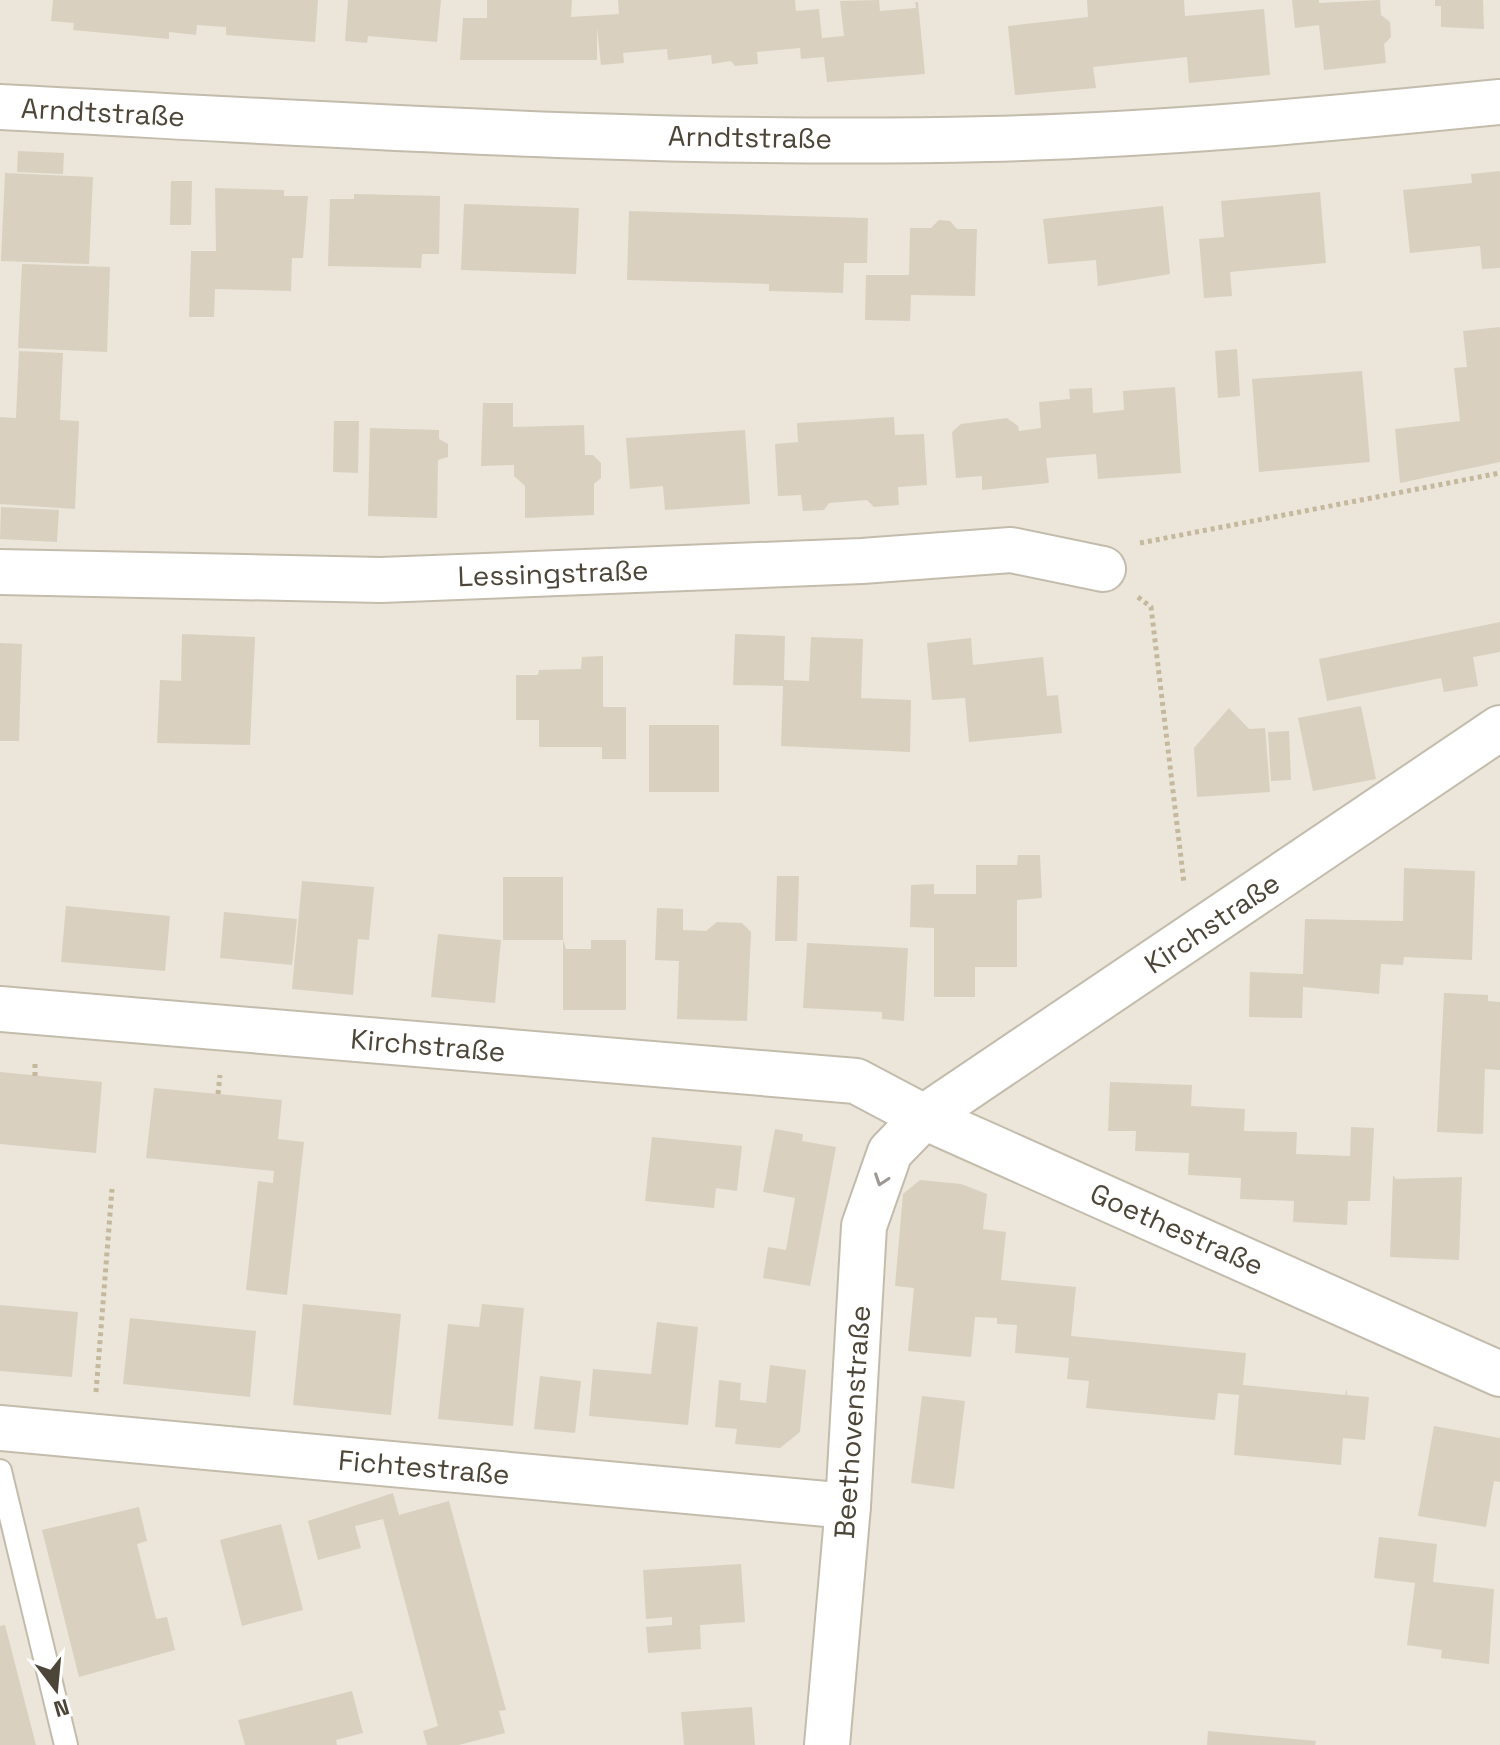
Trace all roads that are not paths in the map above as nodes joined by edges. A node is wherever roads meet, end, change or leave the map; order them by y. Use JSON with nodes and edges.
{"nodes":[{"id":1,"x":1500,"y":102,"type":"edge"},
{"id":2,"x":0,"y":107,"type":"edge"},
{"id":3,"x":1103,"y":569,"type":"road end"},
{"id":4,"x":0,"y":572,"type":"edge"},
{"id":5,"x":1500,"y":728,"type":"edge"},
{"id":6,"x":0,"y":1009,"type":"edge"},
{"id":7,"x":856,"y":1081,"type":"joint"},
{"id":8,"x":924,"y":1117,"type":"junction"},
{"id":9,"x":1500,"y":1374,"type":"edge"},
{"id":10,"x":0,"y":1428,"type":"edge"},
{"id":11,"x":0,"y":1471,"type":"edge"},
{"id":12,"x":848,"y":1506,"type":"junction"},
{"id":13,"x":66,"y":1745,"type":"edge"},
{"id":14,"x":827,"y":1745,"type":"edge"}],
"edges":[{"from":1,"to":2,"type":"street","name":"Arndtstraße"},
{"from":3,"to":4,"type":"street","name":"Lessingstraße"},
{"from":5,"to":8,"type":"street","name":"Kirchstraße"},
{"from":6,"to":7,"type":"street","name":"Kirchstraße"},
{"from":7,"to":8,"type":"street","name":"Goethestraße"},
{"from":8,"to":9,"type":"street","name":"Goethestraße"},
{"from":8,"to":12,"type":"street","name":"Beethovenstraße","one_way":true},
{"from":10,"to":12,"type":"street","name":"Fichtestraße"},
{"from":11,"to":13,"type":"lane"},
{"from":12,"to":14,"type":"street","name":"Beethovenstraße"}]}
